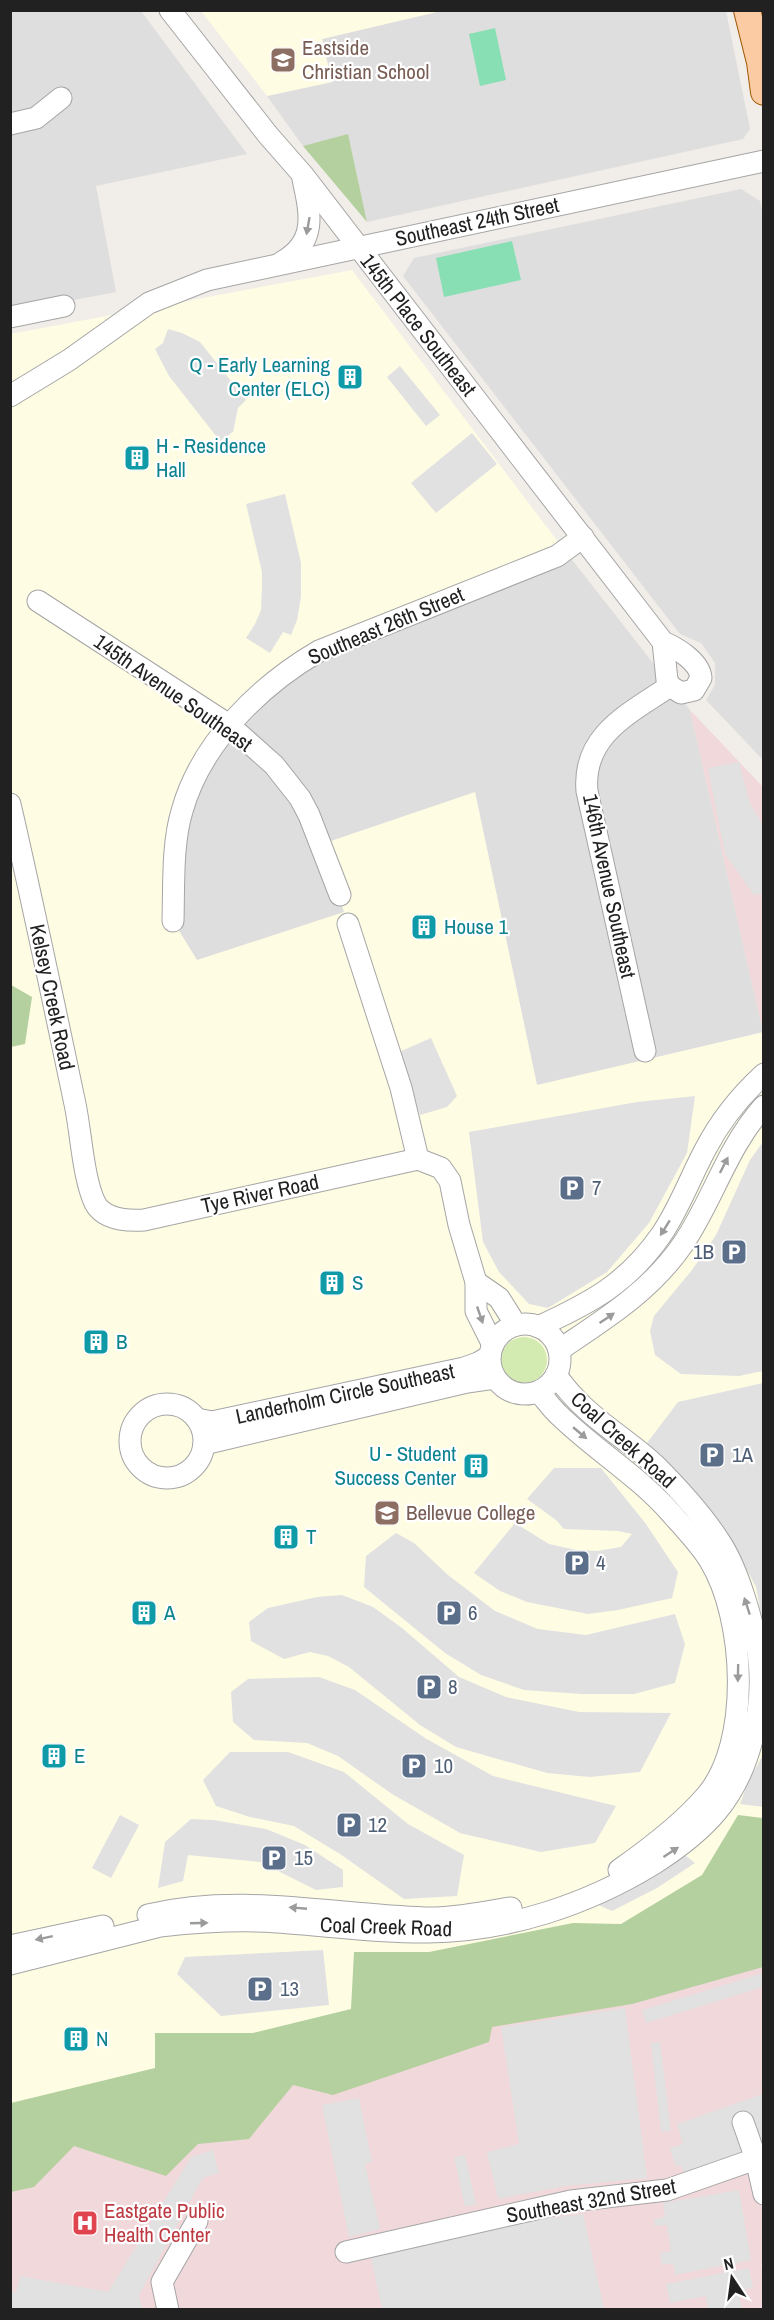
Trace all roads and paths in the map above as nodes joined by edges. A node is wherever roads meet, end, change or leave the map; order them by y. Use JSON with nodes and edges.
{"nodes":[{"id":1,"x":170,"y":10,"type":"edge"},
{"id":2,"x":747,"y":10,"type":"edge"},
{"id":3,"x":764,"y":92,"type":"edge"},
{"id":4,"x":61,"y":98,"type":"dead end"},
{"id":5,"x":10,"y":124,"type":"edge"},
{"id":6,"x":764,"y":161,"type":"edge"},
{"id":7,"x":303,"y":175,"type":"junction"},
{"id":8,"x":359,"y":248,"type":"junction"},
{"id":9,"x":278,"y":264,"type":"junction"},
{"id":10,"x":64,"y":306,"type":"dead end"},
{"id":11,"x":10,"y":317,"type":"edge"},
{"id":12,"x":10,"y":396,"type":"edge"},
{"id":13,"x":583,"y":537,"type":"junction"},
{"id":14,"x":38,"y":601,"type":"dead end"},
{"id":15,"x":663,"y":642,"type":"junction"},
{"id":16,"x":670,"y":686,"type":"junction"},
{"id":17,"x":229,"y":725,"type":"junction"},
{"id":18,"x":10,"y":804,"type":"edge"},
{"id":19,"x":340,"y":895,"type":"dead end"},
{"id":20,"x":173,"y":921,"type":"dead end"},
{"id":21,"x":348,"y":924,"type":"dead end"},
{"id":22,"x":645,"y":1051,"type":"dead end"},
{"id":23,"x":764,"y":1074,"type":"edge"},
{"id":24,"x":764,"y":1106,"type":"edge"},
{"id":25,"x":418,"y":1159,"type":"junction"},
{"id":26,"x":92,"y":1191,"type":"joint"},
{"id":27,"x":476,"y":1282,"type":"junction"},
{"id":28,"x":516,"y":1325,"type":"junction"},
{"id":29,"x":538,"y":1327,"type":"junction"},
{"id":30,"x":491,"y":1350,"type":"junction"},
{"id":31,"x":559,"y":1350,"type":"junction"},
{"id":32,"x":556,"y":1375,"type":"junction"},
{"id":33,"x":495,"y":1378,"type":"junction"},
{"id":34,"x":539,"y":1392,"type":"junction"},
{"id":35,"x":197,"y":1419,"type":"junction"},
{"id":36,"x":204,"y":1444,"type":"junction"},
{"id":37,"x":10,"y":1946,"type":"edge"},
{"id":38,"x":10,"y":1964,"type":"edge"},
{"id":39,"x":743,"y":2122,"type":"dead end"},
{"id":40,"x":760,"y":2157,"type":"edge"},
{"id":41,"x":764,"y":2194,"type":"edge"},
{"id":42,"x":197,"y":2221,"type":"dead end"},
{"id":43,"x":346,"y":2252,"type":"dead end"},
{"id":44,"x":168,"y":2310,"type":"edge"}],
"edges":[{"from":1,"to":7,"type":"street","name":"145th Place Southeast"},
{"from":2,"to":3,"type":"main road"},
{"from":4,"to":5,"type":"street"},
{"from":6,"to":8,"type":"street","name":"Southeast 24th Street"},
{"from":7,"to":8,"type":"street","name":"145th Place Southeast"},
{"from":7,"to":9,"type":"street","one_way":true},
{"from":8,"to":9,"type":"street","name":"Southeast 24th Street"},
{"from":8,"to":13,"type":"street","name":"145th Place Southeast"},
{"from":9,"to":12,"type":"street","name":"Southeast 24th Street"},
{"from":10,"to":11,"type":"street"},
{"from":13,"to":15,"type":"street","name":"145th Place Southeast"},
{"from":13,"to":17,"type":"street","name":"Southeast 26th Street"},
{"from":14,"to":17,"type":"street","name":"145th Avenue Southeast"},
{"from":15,"to":16,"type":"street"},
{"from":15,"to":16,"type":"street"},
{"from":16,"to":22,"type":"street","name":"146th Avenue Southeast"},
{"from":17,"to":19,"type":"street","name":"145th Avenue Southeast"},
{"from":17,"to":20,"type":"street","name":"Southeast 26th Street"},
{"from":18,"to":26,"type":"street","name":"Kelsey Creek Road"},
{"from":21,"to":25,"type":"street"},
{"from":23,"to":29,"type":"street","one_way":true},
{"from":31,"to":24,"type":"street","one_way":true},
{"from":25,"to":26,"type":"street","name":"Tye River Road"},
{"from":25,"to":27,"type":"street"},
{"from":27,"to":28,"type":"street"},
{"from":27,"to":30,"type":"street","one_way":true},
{"from":28,"to":29,"type":"street"},
{"from":28,"to":30,"type":"street"},
{"from":29,"to":31,"type":"street"},
{"from":30,"to":33,"type":"street"},
{"from":30,"to":35,"type":"street","name":"Landerholm Circle Southeast"},
{"from":31,"to":32,"type":"street"},
{"from":32,"to":34,"type":"street"},
{"from":38,"to":32,"type":"street","name":"Coal Creek Road","one_way":true},
{"from":33,"to":34,"type":"street"},
{"from":33,"to":36,"type":"street","name":"Landerholm Circle Southeast"},
{"from":34,"to":37,"type":"street","name":"Coal Creek Road","one_way":true},
{"from":35,"to":36,"type":"street"},
{"from":35,"to":36,"type":"street"},
{"from":39,"to":40,"type":"street"},
{"from":40,"to":41,"type":"street"},
{"from":40,"to":43,"type":"street","name":"Southeast 32nd Street"},
{"from":42,"to":44,"type":"street"}]}
